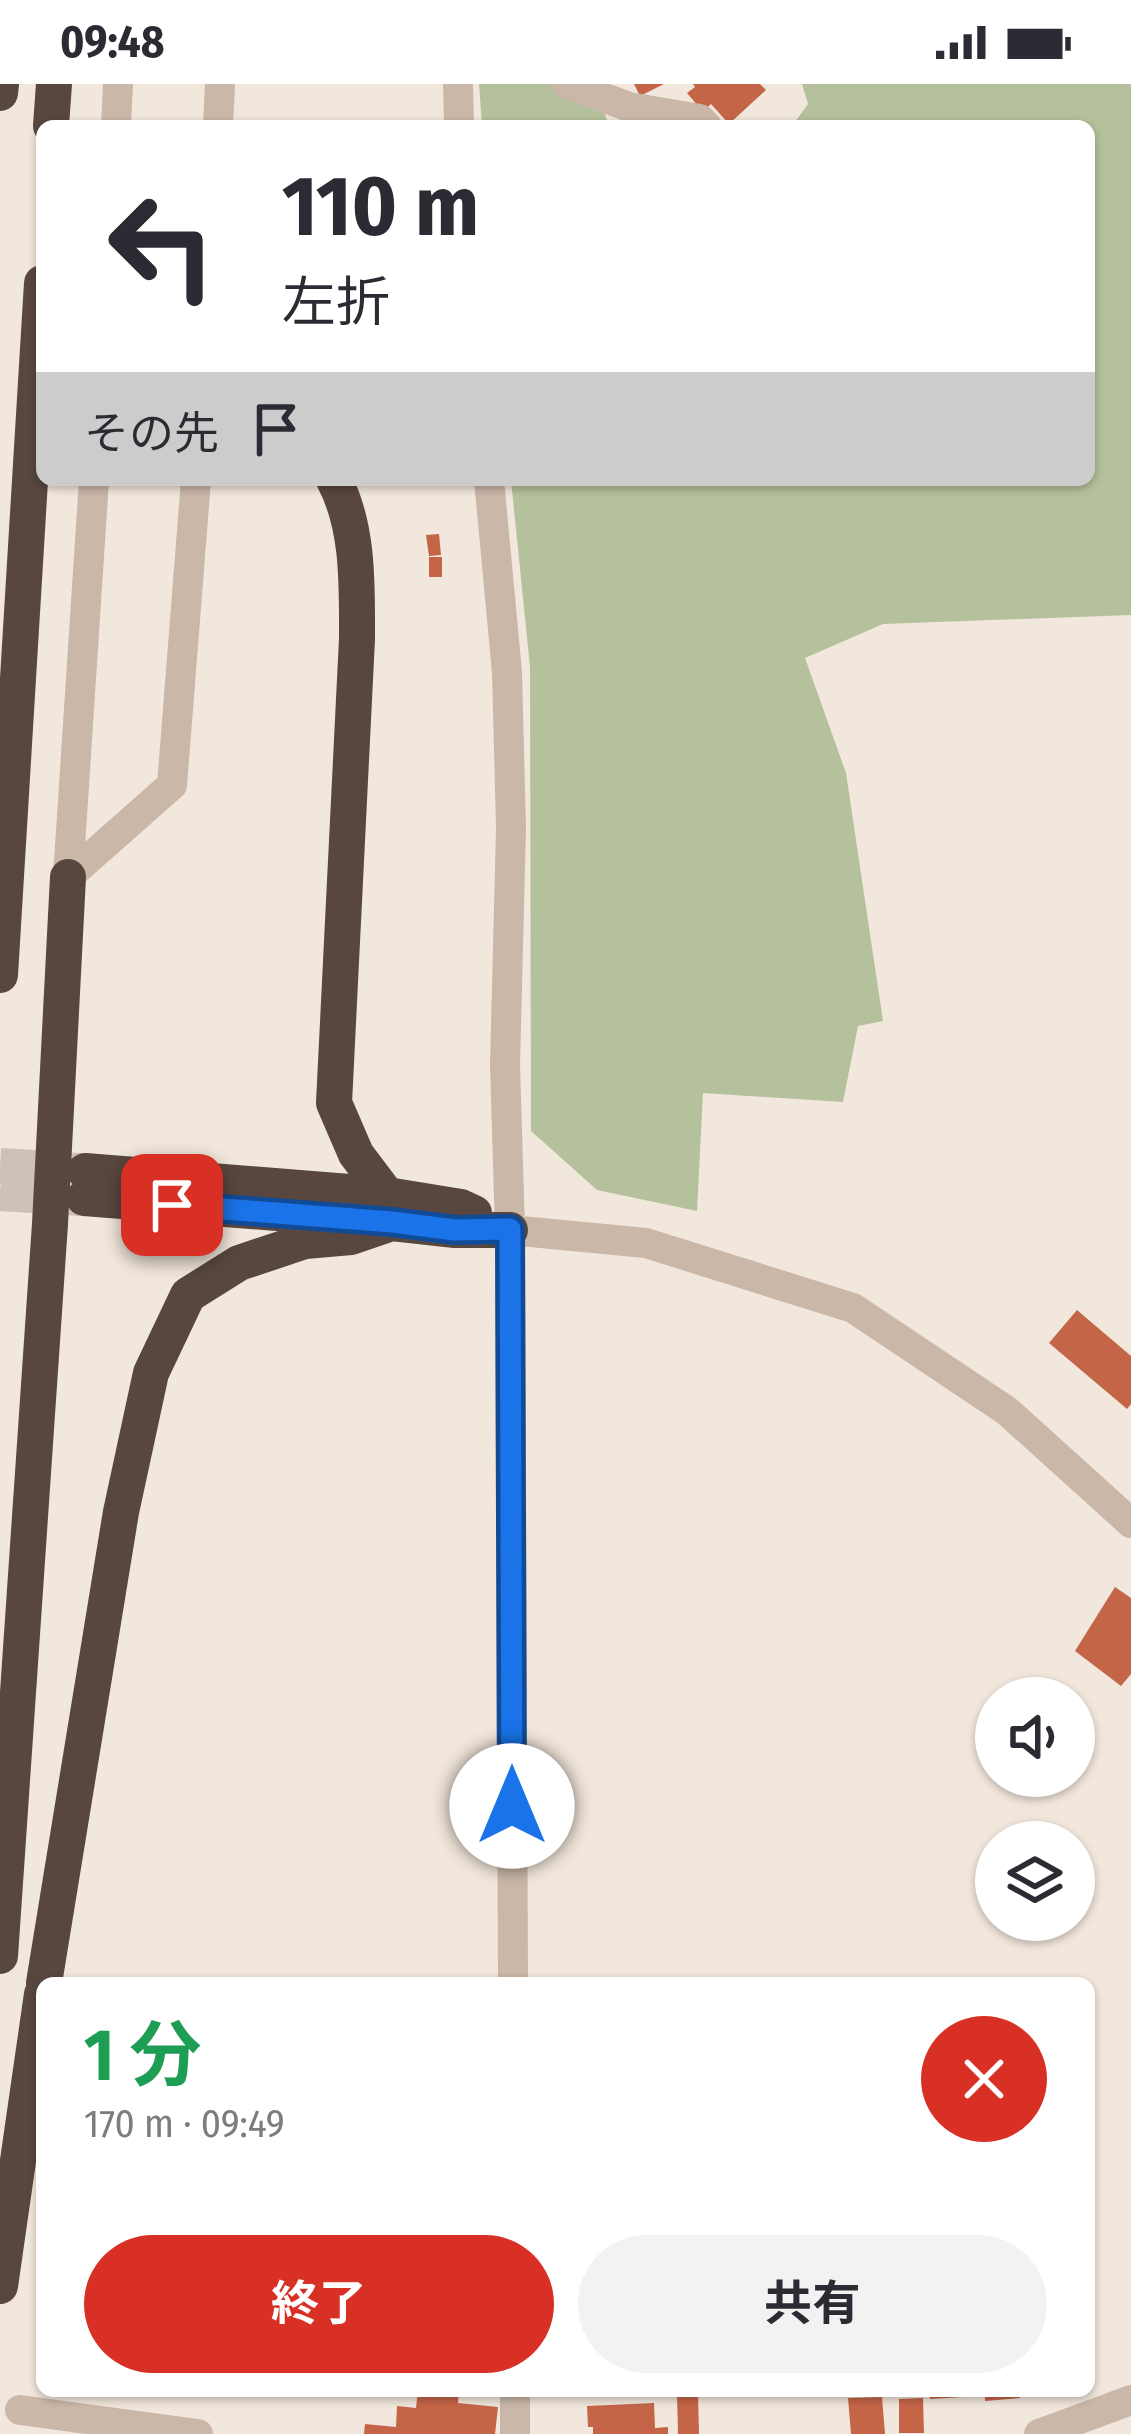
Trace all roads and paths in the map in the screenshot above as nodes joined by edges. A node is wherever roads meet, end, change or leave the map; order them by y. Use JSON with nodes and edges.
{"nodes":[{"id":1,"x":54,"y":84,"type":"edge"},
{"id":2,"x":118,"y":84,"type":"edge"},
{"id":3,"x":220,"y":84,"type":"edge"},
{"id":4,"x":458,"y":84,"type":"edge"},
{"id":5,"x":567,"y":84,"type":"edge"},
{"id":6,"x":52,"y":120,"type":"edge"},
{"id":7,"x":116,"y":120,"type":"edge"},
{"id":8,"x":218,"y":120,"type":"edge"},
{"id":9,"x":459,"y":120,"type":"edge"},
{"id":10,"x":701,"y":120,"type":"edge"},
{"id":11,"x":36,"y":382,"type":"edge"},
{"id":12,"x":94,"y":486,"type":"edge"},
{"id":13,"x":196,"y":486,"type":"edge"},
{"id":14,"x":337,"y":486,"type":"edge"},
{"id":15,"x":490,"y":486,"type":"edge"},
{"id":16,"x":68,"y":878,"type":"junction"},
{"id":17,"x":0,"y":975,"type":"edge"},
{"id":18,"x":85,"y":1184,"type":"tunnel mouth"},
{"id":19,"x":390,"y":1209,"type":"junction"},
{"id":20,"x":510,"y":1229,"type":"junction"},
{"id":21,"x":1131,"y":1523,"type":"edge"},
{"id":22,"x":0,"y":1956,"type":"edge"},
{"id":23,"x":45,"y":1977,"type":"edge"},
{"id":24,"x":513,"y":1977,"type":"edge"},
{"id":25,"x":36,"y":2036,"type":"edge"},
{"id":26,"x":0,"y":2286,"type":"edge"},
{"id":27,"x":515,"y":2397,"type":"edge"},
{"id":28,"x":1131,"y":2400,"type":"edge"},
{"id":29,"x":20,"y":2410,"type":"dead end"},
{"id":30,"x":1048,"y":2433,"type":"edge"},
{"id":31,"x":197,"y":2434,"type":"edge"},
{"id":32,"x":515,"y":2434,"type":"edge"}],
"edges":[{"from":1,"to":6,"type":"highway"},
{"from":2,"to":7,"type":"street"},
{"from":3,"to":8,"type":"street"},
{"from":4,"to":9,"type":"street"},
{"from":5,"to":10,"type":"street"},
{"from":11,"to":17,"type":"highway"},
{"from":12,"to":16,"type":"street"},
{"from":13,"to":16,"type":"street"},
{"from":14,"to":19,"type":"highway"},
{"from":15,"to":20,"type":"street"},
{"from":16,"to":22,"type":"highway"},
{"from":18,"to":19,"type":"highway"},
{"from":19,"to":20,"type":"highway"},
{"from":19,"to":23,"type":"highway"},
{"from":20,"to":21,"type":"street"},
{"from":20,"to":24,"type":"street"},
{"from":25,"to":26,"type":"highway"},
{"from":27,"to":32,"type":"street"},
{"from":28,"to":30,"type":"street"},
{"from":29,"to":31,"type":"street"}]}
